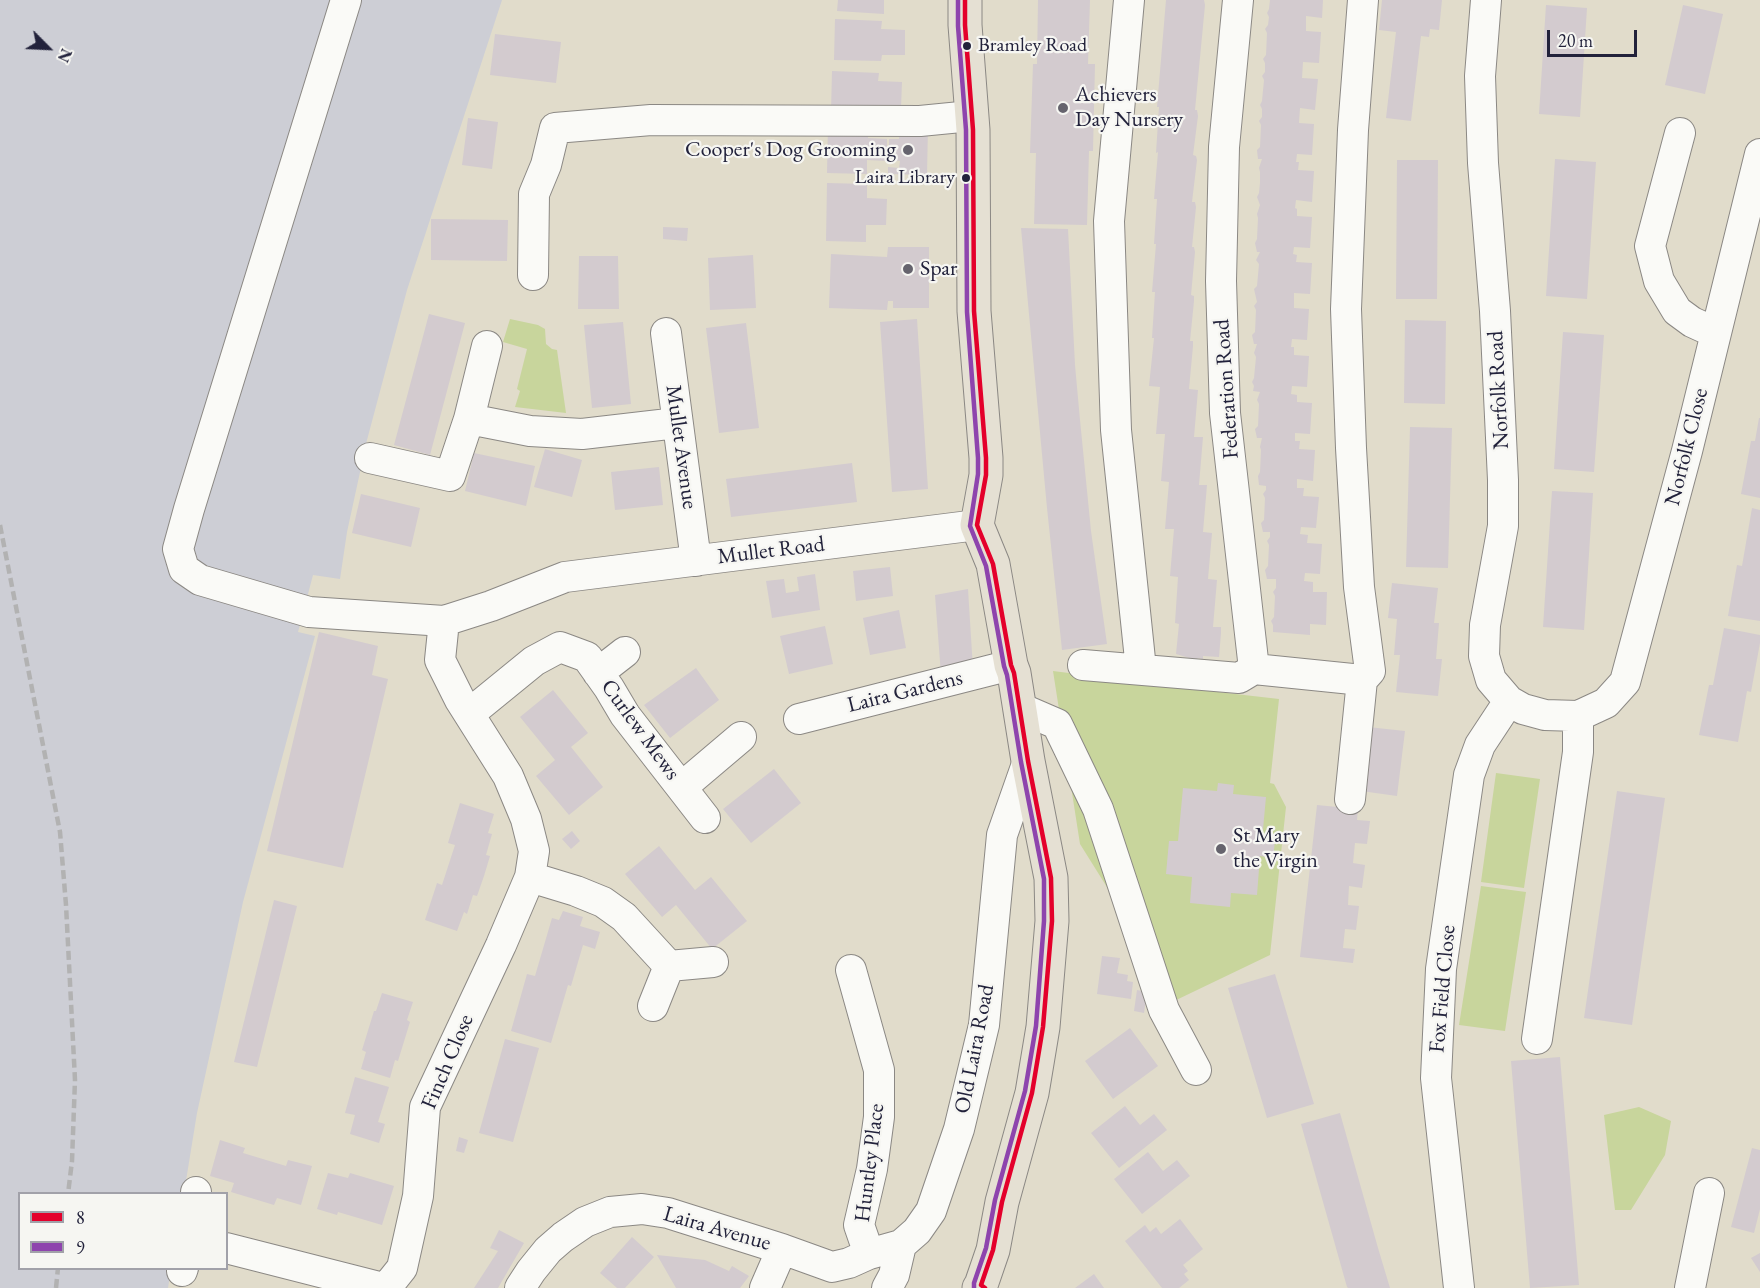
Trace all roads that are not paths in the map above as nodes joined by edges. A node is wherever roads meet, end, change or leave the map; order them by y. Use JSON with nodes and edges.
{"nodes":[{"id":1,"x":346,"y":0,"type":"edge"},
{"id":2,"x":965,"y":0,"type":"edge"},
{"id":3,"x":1129,"y":0,"type":"edge"},
{"id":4,"x":1238,"y":0,"type":"edge"},
{"id":5,"x":1363,"y":0,"type":"edge"},
{"id":6,"x":1486,"y":0,"type":"edge"},
{"id":7,"x":971,"y":116,"type":"junction"},
{"id":8,"x":1680,"y":133,"type":"dead end"},
{"id":9,"x":1760,"y":154,"type":"edge"},
{"id":10,"x":533,"y":275,"type":"dead end"},
{"id":11,"x":666,"y":333,"type":"dead end"},
{"id":12,"x":1716,"y":333,"type":"junction"},
{"id":13,"x":488,"y":346,"type":"dead end"},
{"id":14,"x":469,"y":419,"type":"junction"},
{"id":15,"x":677,"y":423,"type":"junction"},
{"id":16,"x":370,"y":458,"type":"dead end"},
{"id":17,"x":976,"y":525,"type":"junction"},
{"id":18,"x":696,"y":561,"type":"junction"},
{"id":19,"x":444,"y":621,"type":"junction"},
{"id":20,"x":626,"y":652,"type":"dead end"},
{"id":21,"x":1011,"y":665,"type":"junction"},
{"id":22,"x":1083,"y":665,"type":"dead end"},
{"id":23,"x":1141,"y":669,"type":"junction"},
{"id":24,"x":1254,"y":669,"type":"junction"},
{"id":25,"x":598,"y":673,"type":"junction"},
{"id":26,"x":1362,"y":680,"type":"junction"},
{"id":27,"x":1509,"y":701,"type":"junction"},
{"id":28,"x":1020,"y":708,"type":"junction"},
{"id":29,"x":469,"y":714,"type":"junction"},
{"id":30,"x":1578,"y":716,"type":"junction"},
{"id":31,"x":799,"y":719,"type":"dead end"},
{"id":32,"x":741,"y":737,"type":"dead end"},
{"id":33,"x":1028,"y":760,"type":"junction"},
{"id":34,"x":682,"y":787,"type":"junction"},
{"id":35,"x":1350,"y":799,"type":"dead end"},
{"id":36,"x":705,"y":818,"type":"dead end"},
{"id":37,"x":530,"y":877,"type":"junction"},
{"id":38,"x":713,"y":962,"type":"dead end"},
{"id":39,"x":669,"y":966,"type":"junction"},
{"id":40,"x":851,"y":970,"type":"dead end"},
{"id":41,"x":653,"y":1006,"type":"dead end"},
{"id":42,"x":1537,"y":1039,"type":"dead end"},
{"id":43,"x":1196,"y":1070,"type":"dead end"},
{"id":44,"x":1709,"y":1193,"type":"dead end"},
{"id":45,"x":902,"y":1245,"type":"junction"},
{"id":46,"x":228,"y":1249,"type":"edge"},
{"id":47,"x":782,"y":1249,"type":"junction"},
{"id":48,"x":869,"y":1254,"type":"junction"},
{"id":49,"x":982,"y":1287,"type":"edge"},
{"id":50,"x":384,"y":1288,"type":"edge"},
{"id":51,"x":520,"y":1288,"type":"edge"},
{"id":52,"x":765,"y":1288,"type":"edge"},
{"id":53,"x":887,"y":1288,"type":"edge"},
{"id":54,"x":1459,"y":1288,"type":"edge"},
{"id":55,"x":1690,"y":1288,"type":"edge"}],
"edges":[{"from":1,"to":19,"type":"street"},
{"from":2,"to":7,"type":"main road"},
{"from":3,"to":23,"type":"street"},
{"from":4,"to":24,"type":"street","name":"Federation Road"},
{"from":5,"to":26,"type":"street"},
{"from":6,"to":27,"type":"street","name":"Norfolk Road"},
{"from":7,"to":10,"type":"street"},
{"from":7,"to":17,"type":"main road"},
{"from":8,"to":12,"type":"street"},
{"from":9,"to":12,"type":"street","name":"Norfolk Close"},
{"from":11,"to":15,"type":"street","name":"Mullet Avenue"},
{"from":12,"to":30,"type":"street","name":"Norfolk Close"},
{"from":13,"to":14,"type":"street"},
{"from":14,"to":15,"type":"street"},
{"from":14,"to":16,"type":"street"},
{"from":15,"to":18,"type":"street","name":"Mullet Avenue"},
{"from":17,"to":18,"type":"street","name":"Mullet Road"},
{"from":17,"to":21,"type":"main road","name":"Old Laira Road"},
{"from":18,"to":19,"type":"street","name":"Mullet Road"},
{"from":19,"to":29,"type":"street","name":"Finch Close"},
{"from":20,"to":25,"type":"street","name":"Curlew Mews"},
{"from":21,"to":28,"type":"main road","name":"Old Laira Road"},
{"from":21,"to":31,"type":"street","name":"Laira Gardens"},
{"from":22,"to":23,"type":"street"},
{"from":23,"to":24,"type":"street"},
{"from":24,"to":26,"type":"street"},
{"from":25,"to":29,"type":"street","name":"Curlew Mews"},
{"from":25,"to":34,"type":"street","name":"Curlew Mews"},
{"from":26,"to":35,"type":"street"},
{"from":27,"to":30,"type":"street","name":"Norfolk Road"},
{"from":27,"to":54,"type":"street","name":"Fox Field Close"},
{"from":28,"to":33,"type":"main road","name":"Old Laira Road"},
{"from":28,"to":43,"type":"street"},
{"from":29,"to":37,"type":"street","name":"Finch Close"},
{"from":30,"to":42,"type":"street"},
{"from":32,"to":34,"type":"street","name":"Curlew Mews"},
{"from":33,"to":45,"type":"street","name":"Old Laira Road"},
{"from":33,"to":49,"type":"main road","name":"Old Laira Road"},
{"from":34,"to":36,"type":"street","name":"Curlew Mews"},
{"from":37,"to":39,"type":"street"},
{"from":37,"to":50,"type":"street","name":"Finch Close"},
{"from":38,"to":39,"type":"street"},
{"from":39,"to":41,"type":"street"},
{"from":40,"to":48,"type":"street","name":"Huntley Place"},
{"from":44,"to":55,"type":"street"},
{"from":45,"to":48,"type":"street","name":"Laira Avenue"},
{"from":45,"to":53,"type":"street","name":"Old Laira Road"},
{"from":46,"to":50,"type":"street","name":"Finch Close"},
{"from":47,"to":48,"type":"street","name":"Laira Avenue"},
{"from":47,"to":51,"type":"street","name":"Laira Avenue"},
{"from":47,"to":52,"type":"street"}]}
